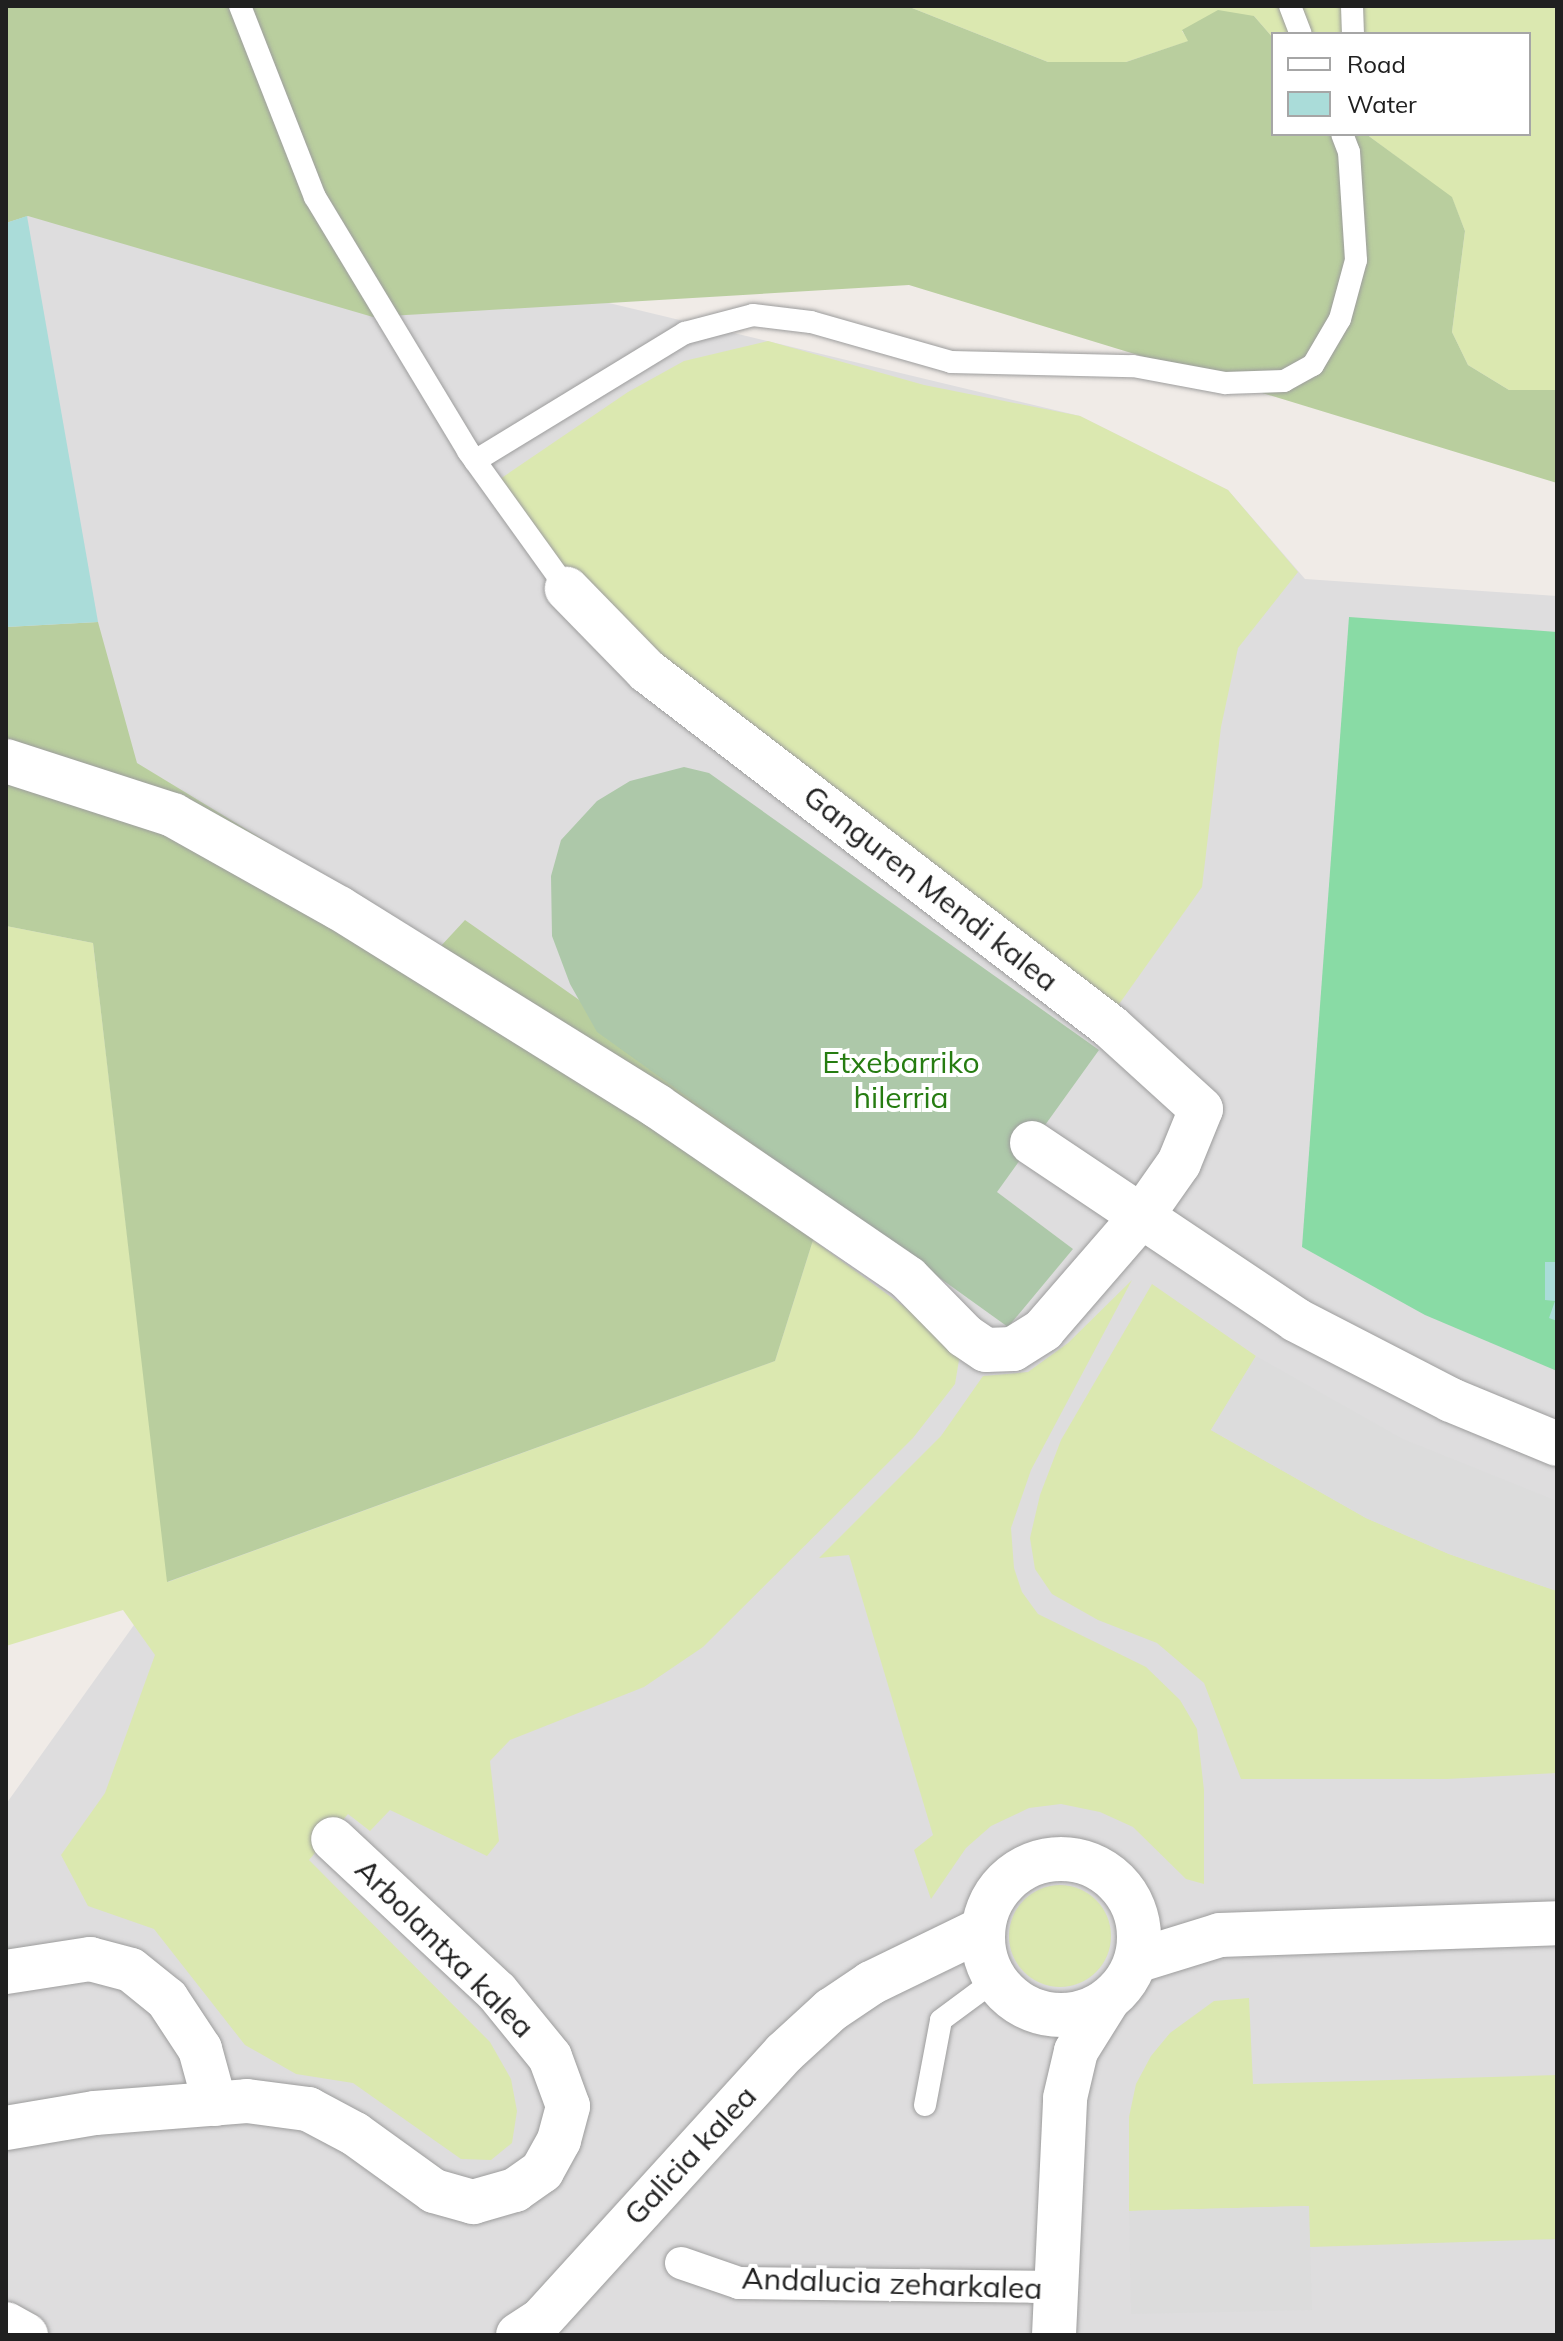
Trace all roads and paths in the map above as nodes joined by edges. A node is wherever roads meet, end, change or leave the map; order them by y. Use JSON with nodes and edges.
{"nodes":[{"id":1,"x":240,"y":6,"type":"edge"},
{"id":2,"x":1290,"y":6,"type":"edge"},
{"id":3,"x":1352,"y":6,"type":"edge"},
{"id":4,"x":1300,"y":32,"type":"edge"},
{"id":5,"x":1353,"y":32,"type":"edge"},
{"id":6,"x":1347,"y":140,"type":"edge"},
{"id":7,"x":475,"y":461,"type":"junction"},
{"id":8,"x":567,"y":589,"type":"joint"},
{"id":9,"x":6,"y":761,"type":"edge"},
{"id":10,"x":1032,"y":1143,"type":"dead end"},
{"id":11,"x":1141,"y":1217,"type":"junction"},
{"id":12,"x":1557,"y":1444,"type":"edge"},
{"id":13,"x":333,"y":1839,"type":"dead end"},
{"id":14,"x":1135,"y":1910,"type":"junction"},
{"id":15,"x":1557,"y":1923,"type":"edge"},
{"id":16,"x":982,"y":1929,"type":"junction"},
{"id":17,"x":1220,"y":1935,"type":"junction"},
{"id":18,"x":1136,"y":1961,"type":"junction"},
{"id":19,"x":6,"y":1972,"type":"edge"},
{"id":20,"x":995,"y":1980,"type":"junction"},
{"id":21,"x":871,"y":1983,"type":"junction"},
{"id":22,"x":1108,"y":2000,"type":"junction"},
{"id":23,"x":1036,"y":2012,"type":"junction"},
{"id":24,"x":1065,"y":2098,"type":"junction"},
{"id":25,"x":215,"y":2104,"type":"junction"},
{"id":26,"x":925,"y":2105,"type":"dead end"},
{"id":27,"x":6,"y":2128,"type":"edge"},
{"id":28,"x":681,"y":2263,"type":"dead end"},
{"id":29,"x":1057,"y":2287,"type":"junction"},
{"id":30,"x":6,"y":2324,"type":"edge"},
{"id":31,"x":26,"y":2335,"type":"edge"},
{"id":32,"x":518,"y":2335,"type":"edge"},
{"id":33,"x":1054,"y":2335,"type":"edge"}],
"edges":[{"from":1,"to":7,"type":"lane"},
{"from":2,"to":4,"type":"lane"},
{"from":3,"to":5,"type":"lane"},
{"from":6,"to":7,"type":"lane"},
{"from":7,"to":8,"type":"lane"},
{"from":8,"to":11,"type":"street","name":"Ganguren Mendi kalea"},
{"from":9,"to":11,"type":"street"},
{"from":10,"to":11,"type":"street"},
{"from":11,"to":12,"type":"street"},
{"from":13,"to":25,"type":"street","name":"Arbolantxa kalea"},
{"from":14,"to":16,"type":"street"},
{"from":14,"to":17,"type":"street"},
{"from":14,"to":18,"type":"street"},
{"from":15,"to":17,"type":"street"},
{"from":16,"to":20,"type":"street"},
{"from":16,"to":21,"type":"street","name":"Galicia kalea"},
{"from":17,"to":18,"type":"street"},
{"from":18,"to":22,"type":"street"},
{"from":19,"to":25,"type":"street"},
{"from":20,"to":21,"type":"street"},
{"from":20,"to":23,"type":"street"},
{"from":20,"to":26,"type":"lane"},
{"from":21,"to":32,"type":"street","name":"Galicia kalea"},
{"from":22,"to":23,"type":"street"},
{"from":22,"to":24,"type":"street"},
{"from":23,"to":24,"type":"street"},
{"from":24,"to":29,"type":"street"},
{"from":25,"to":27,"type":"street","name":"Arbolantxa kalea"},
{"from":28,"to":29,"type":"street","name":"Andalucia zeharkalea"},
{"from":29,"to":33,"type":"street"},
{"from":30,"to":31,"type":"street"}]}
